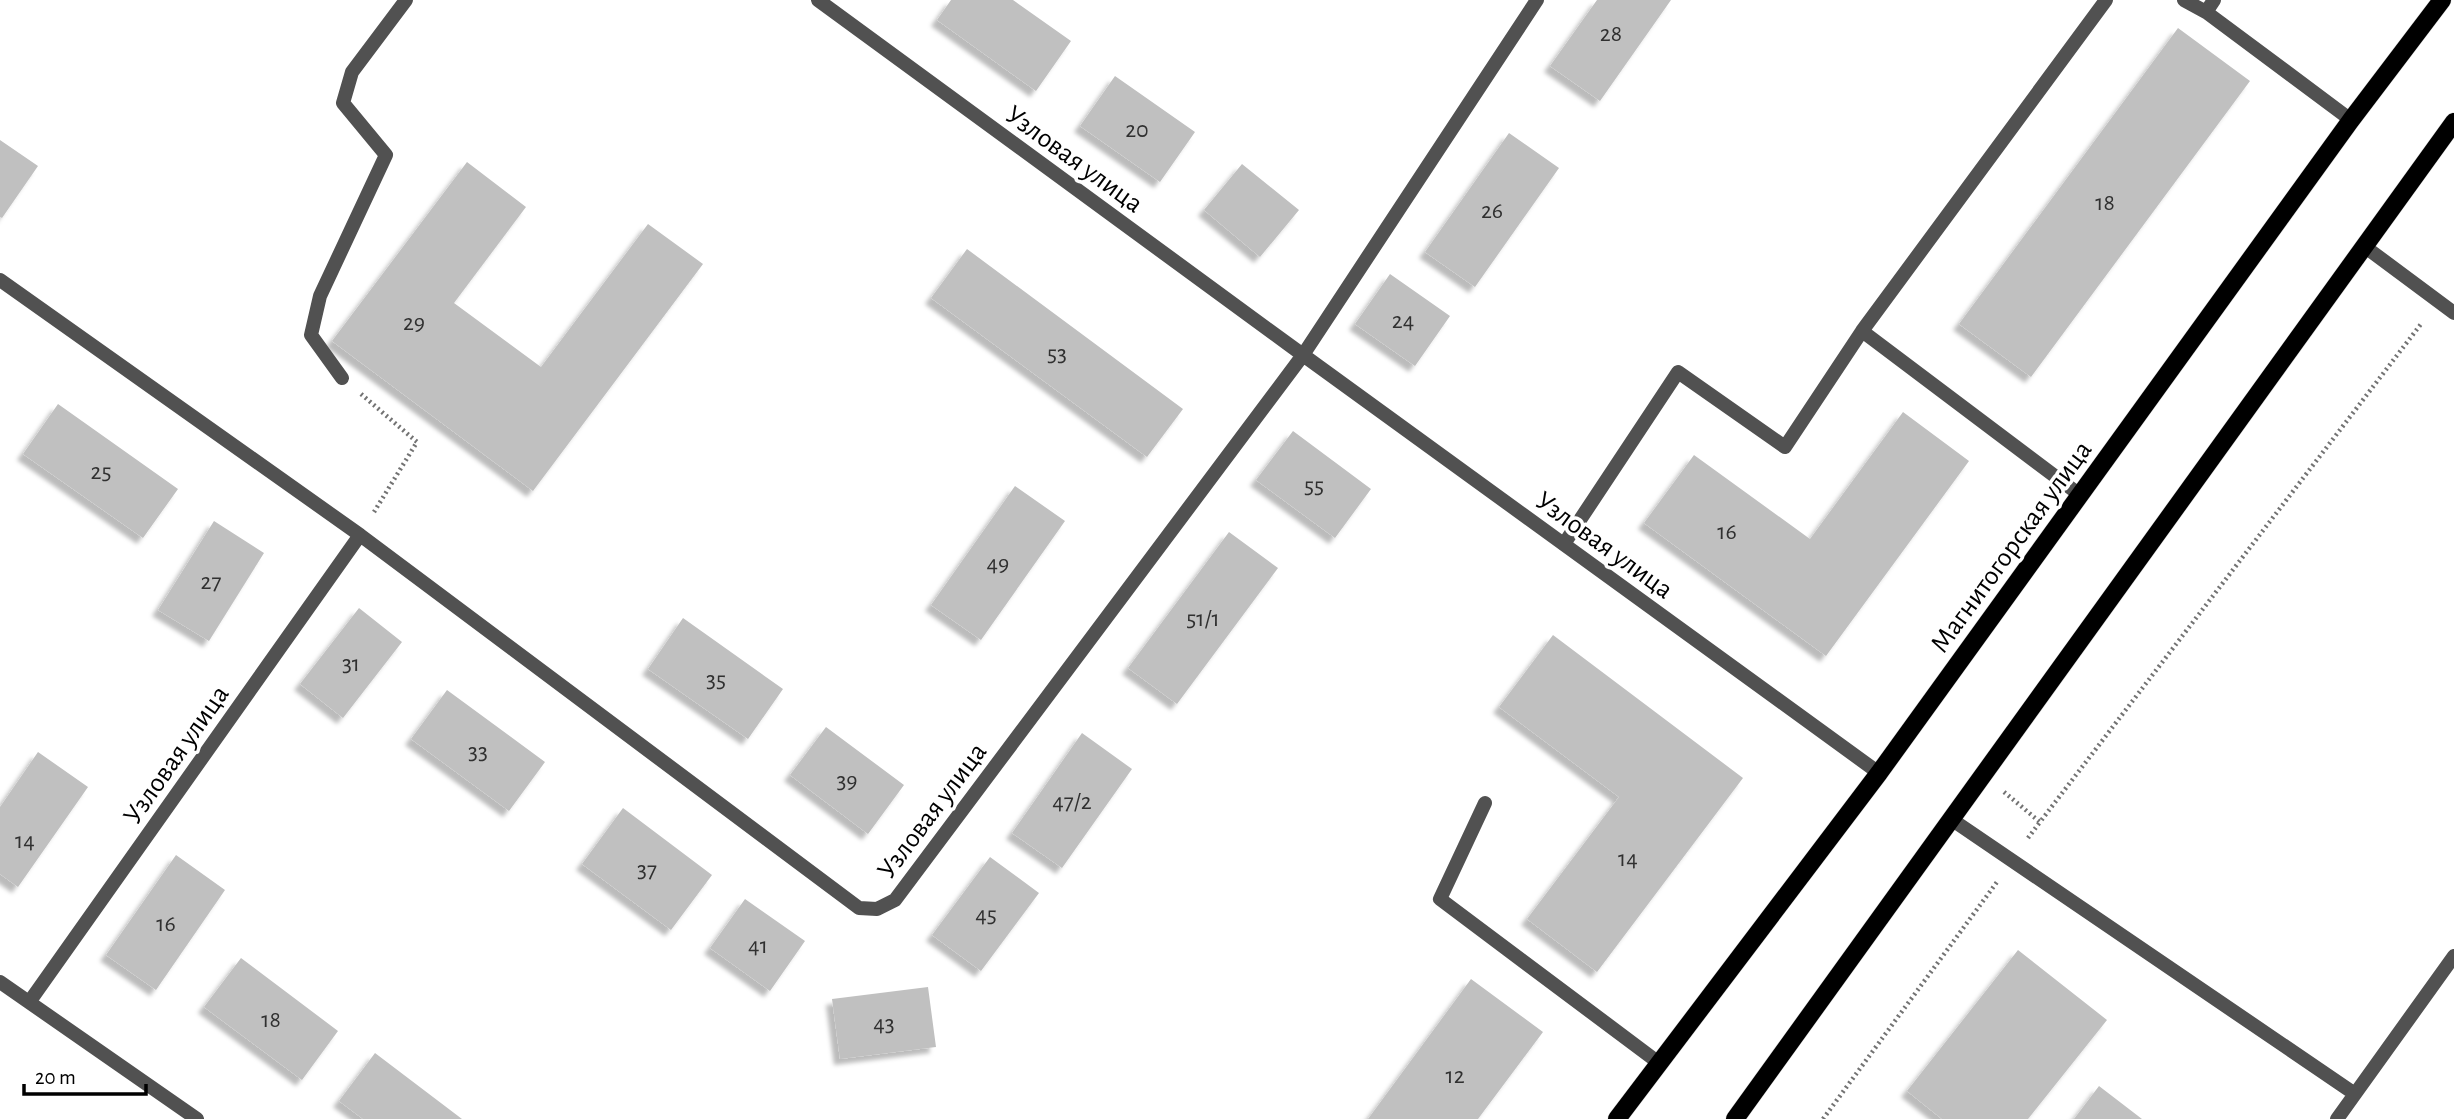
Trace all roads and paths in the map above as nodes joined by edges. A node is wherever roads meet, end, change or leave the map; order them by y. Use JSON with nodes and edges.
{"nodes":[{"id":1,"x":406,"y":0,"type":"edge"},
{"id":2,"x":818,"y":0,"type":"edge"},
{"id":3,"x":1536,"y":0,"type":"edge"},
{"id":4,"x":2106,"y":0,"type":"edge"},
{"id":5,"x":2184,"y":0,"type":"edge"},
{"id":6,"x":2442,"y":0,"type":"edge"},
{"id":7,"x":2210,"y":6,"type":"edge"},
{"id":8,"x":2351,"y":120,"type":"junction"},
{"id":9,"x":2454,"y":122,"type":"edge"},
{"id":10,"x":2364,"y":246,"type":"junction"},
{"id":11,"x":0,"y":279,"type":"edge"},
{"id":12,"x":2438,"y":302,"type":"junction"},
{"id":13,"x":2454,"y":313,"type":"edge"},
{"id":14,"x":1862,"y":331,"type":"junction"},
{"id":15,"x":1303,"y":355,"type":"junction"},
{"id":16,"x":342,"y":378,"type":"joint"},
{"id":17,"x":2080,"y":495,"type":"junction"},
{"id":18,"x":360,"y":535,"type":"junction"},
{"id":19,"x":1564,"y":544,"type":"junction"},
{"id":20,"x":1879,"y":772,"type":"junction"},
{"id":21,"x":1983,"y":774,"type":"junction"},
{"id":22,"x":1485,"y":803,"type":"dead end"},
{"id":23,"x":1951,"y":820,"type":"junction"},
{"id":24,"x":2040,"y":822,"type":"junction"},
{"id":25,"x":2012,"y":861,"type":"junction"},
{"id":26,"x":2454,"y":956,"type":"edge"},
{"id":27,"x":0,"y":982,"type":"edge"},
{"id":28,"x":30,"y":1002,"type":"junction"},
{"id":29,"x":1659,"y":1063,"type":"junction"},
{"id":30,"x":2355,"y":1094,"type":"junction"},
{"id":31,"x":197,"y":1119,"type":"edge"},
{"id":32,"x":1617,"y":1119,"type":"edge"},
{"id":33,"x":1735,"y":1119,"type":"edge"},
{"id":34,"x":1823,"y":1119,"type":"edge"},
{"id":35,"x":2337,"y":1119,"type":"edge"}],
"edges":[{"from":1,"to":16,"type":"street"},
{"from":2,"to":15,"type":"street","name":"Узловая улица"},
{"from":3,"to":15,"type":"street","name":"Узловая улица"},
{"from":4,"to":14,"type":"street"},
{"from":5,"to":7,"type":"street"},
{"from":6,"to":8,"type":"main road","name":"Магнитогорская улица"},
{"from":7,"to":8,"type":"street"},
{"from":8,"to":17,"type":"main road","name":"Магнитогорская улица"},
{"from":9,"to":10,"type":"main road"},
{"from":10,"to":12,"type":"street"},
{"from":10,"to":21,"type":"main road"},
{"from":11,"to":18,"type":"street","name":"Узловая улица"},
{"from":12,"to":13,"type":"street"},
{"from":12,"to":24,"type":"path"},
{"from":14,"to":17,"type":"street"},
{"from":14,"to":19,"type":"street"},
{"from":15,"to":18,"type":"street","name":"Узловая улица"},
{"from":15,"to":19,"type":"street","name":"Узловая улица"},
{"from":16,"to":18,"type":"path"},
{"from":17,"to":20,"type":"main road","name":"Магнитогорская улица"},
{"from":18,"to":28,"type":"street","name":"Узловая улица"},
{"from":19,"to":20,"type":"street","name":"Узловая улица"},
{"from":20,"to":29,"type":"main road","name":"Магнитогорская улица"},
{"from":21,"to":23,"type":"main road"},
{"from":21,"to":24,"type":"path"},
{"from":22,"to":29,"type":"street"},
{"from":23,"to":25,"type":"street"},
{"from":23,"to":33,"type":"main road"},
{"from":24,"to":25,"type":"path"},
{"from":25,"to":30,"type":"street"},
{"from":25,"to":34,"type":"path"},
{"from":26,"to":30,"type":"street"},
{"from":27,"to":28,"type":"street"},
{"from":28,"to":31,"type":"street"},
{"from":29,"to":32,"type":"main road","name":"Магнитогорская улица"},
{"from":30,"to":35,"type":"street"}]}
